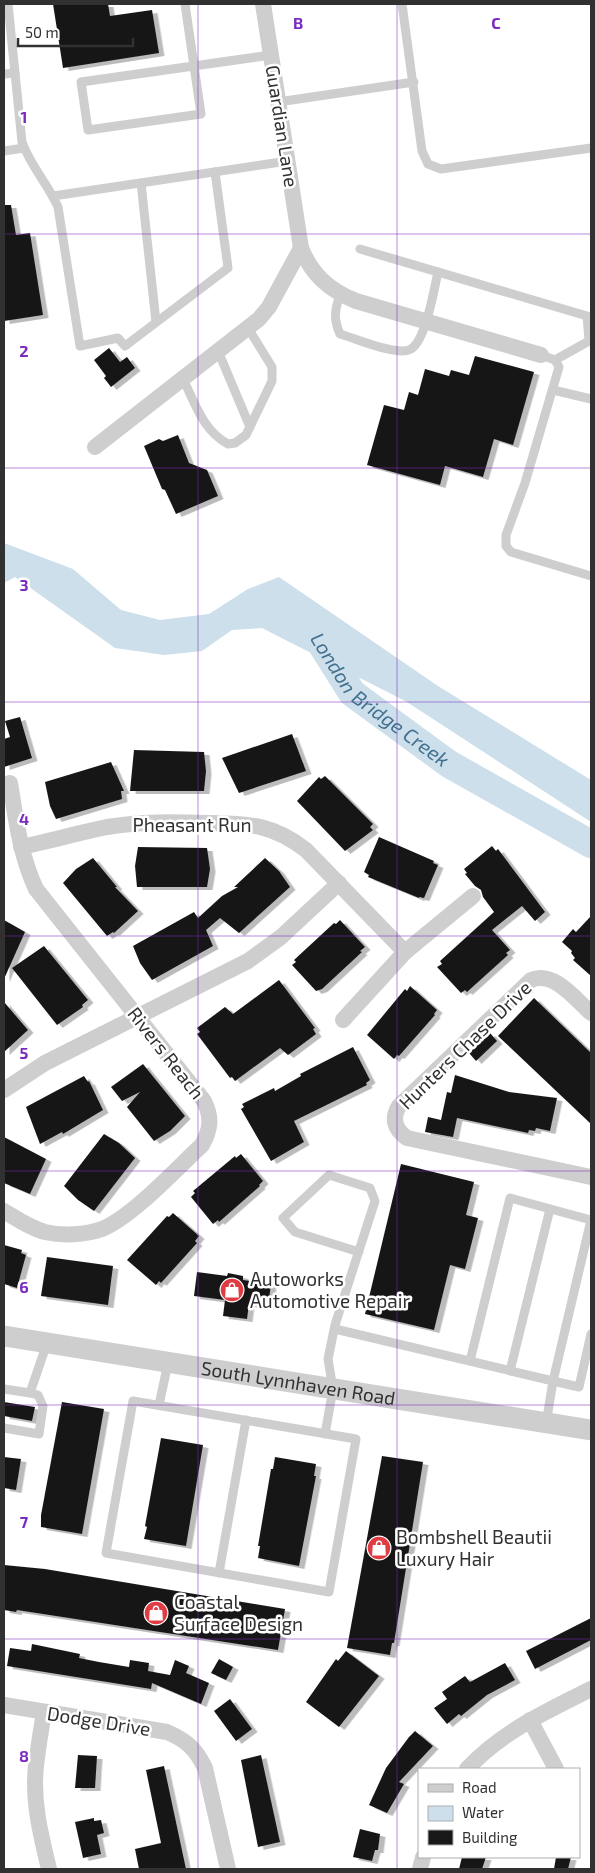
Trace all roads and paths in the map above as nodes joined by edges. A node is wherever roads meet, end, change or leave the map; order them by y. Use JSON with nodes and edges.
{"nodes":[{"id":1,"x":8,"y":4,"type":"edge"},
{"id":2,"x":185,"y":4,"type":"edge"},
{"id":3,"x":263,"y":4,"type":"edge"},
{"id":4,"x":402,"y":4,"type":"edge"},
{"id":5,"x":271,"y":55,"type":"junction"},
{"id":6,"x":194,"y":66,"type":"junction"},
{"id":7,"x":15,"y":72,"type":"junction"},
{"id":8,"x":4,"y":74,"type":"edge"},
{"id":9,"x":414,"y":82,"type":"junction"},
{"id":10,"x":278,"y":102,"type":"junction"},
{"id":11,"x":24,"y":148,"type":"junction"},
{"id":12,"x":591,"y":148,"type":"edge"},
{"id":13,"x":4,"y":151,"type":"edge"},
{"id":14,"x":288,"y":161,"type":"junction"},
{"id":15,"x":215,"y":172,"type":"junction"},
{"id":16,"x":141,"y":183,"type":"junction"},
{"id":17,"x":54,"y":196,"type":"junction"},
{"id":18,"x":301,"y":248,"type":"junction"},
{"id":19,"x":360,"y":249,"type":"dead end"},
{"id":20,"x":438,"y":272,"type":"junction"},
{"id":21,"x":340,"y":295,"type":"junction"},
{"id":22,"x":156,"y":322,"type":"junction"},
{"id":23,"x":426,"y":322,"type":"junction"},
{"id":24,"x":248,"y":328,"type":"junction"},
{"id":25,"x":218,"y":351,"type":"junction"},
{"id":26,"x":548,"y":358,"type":"junction"},
{"id":27,"x":183,"y":379,"type":"junction"},
{"id":28,"x":553,"y":390,"type":"junction"},
{"id":29,"x":591,"y":399,"type":"edge"},
{"id":30,"x":250,"y":427,"type":"junction"},
{"id":31,"x":95,"y":447,"type":"dead end"},
{"id":32,"x":591,"y":576,"type":"edge"},
{"id":33,"x":10,"y":783,"type":"dead end"},
{"id":34,"x":21,"y":846,"type":"junction"},
{"id":35,"x":339,"y":883,"type":"junction"},
{"id":36,"x":473,"y":896,"type":"dead end"},
{"id":37,"x":405,"y":952,"type":"junction"},
{"id":38,"x":591,"y":1013,"type":"edge"},
{"id":39,"x":138,"y":1017,"type":"junction"},
{"id":40,"x":343,"y":1020,"type":"dead end"},
{"id":41,"x":4,"y":1090,"type":"edge"},
{"id":42,"x":591,"y":1178,"type":"edge"},
{"id":43,"x":550,"y":1209,"type":"junction"},
{"id":44,"x":4,"y":1211,"type":"edge"},
{"id":45,"x":591,"y":1220,"type":"edge"},
{"id":46,"x":359,"y":1252,"type":"junction"},
{"id":47,"x":335,"y":1329,"type":"junction"},
{"id":48,"x":591,"y":1334,"type":"edge"},
{"id":49,"x":4,"y":1336,"type":"edge"},
{"id":50,"x":47,"y":1343,"type":"junction"},
{"id":51,"x":470,"y":1362,"type":"junction"},
{"id":52,"x":168,"y":1363,"type":"junction"},
{"id":53,"x":510,"y":1371,"type":"junction"},
{"id":54,"x":553,"y":1381,"type":"junction"},
{"id":55,"x":4,"y":1389,"type":"edge"},
{"id":56,"x":332,"y":1389,"type":"junction"},
{"id":57,"x":30,"y":1393,"type":"junction"},
{"id":58,"x":159,"y":1405,"type":"junction"},
{"id":59,"x":246,"y":1420,"type":"junction"},
{"id":60,"x":546,"y":1424,"type":"junction"},
{"id":61,"x":4,"y":1428,"type":"edge"},
{"id":62,"x":591,"y":1430,"type":"edge"},
{"id":63,"x":325,"y":1434,"type":"junction"},
{"id":64,"x":219,"y":1573,"type":"junction"},
{"id":65,"x":591,"y":1688,"type":"edge"},
{"id":66,"x":4,"y":1705,"type":"edge"},
{"id":67,"x":44,"y":1712,"type":"junction"},
{"id":68,"x":530,"y":1720,"type":"junction"},
{"id":69,"x":468,"y":1768,"type":"edge"},
{"id":70,"x":555,"y":1768,"type":"edge"},
{"id":71,"x":49,"y":1869,"type":"edge"},
{"id":72,"x":228,"y":1869,"type":"edge"}],
"edges":[{"from":1,"to":7,"type":"lane"},
{"from":2,"to":6,"type":"lane"},
{"from":3,"to":5,"type":"street","name":"Guardian Lane"},
{"from":4,"to":9,"type":"lane"},
{"from":5,"to":6,"type":"lane"},
{"from":5,"to":10,"type":"street","name":"Guardian Lane"},
{"from":6,"to":6,"type":"lane"},
{"from":7,"to":8,"type":"lane"},
{"from":7,"to":11,"type":"lane"},
{"from":9,"to":10,"type":"lane"},
{"from":9,"to":12,"type":"lane"},
{"from":10,"to":14,"type":"street","name":"Guardian Lane"},
{"from":11,"to":13,"type":"lane"},
{"from":11,"to":17,"type":"lane"},
{"from":14,"to":15,"type":"lane"},
{"from":14,"to":18,"type":"street","name":"Guardian Lane"},
{"from":15,"to":16,"type":"lane"},
{"from":15,"to":22,"type":"lane"},
{"from":16,"to":17,"type":"lane"},
{"from":16,"to":22,"type":"lane"},
{"from":17,"to":22,"type":"lane"},
{"from":18,"to":21,"type":"street"},
{"from":18,"to":24,"type":"street"},
{"from":19,"to":20,"type":"lane"},
{"from":20,"to":23,"type":"lane"},
{"from":20,"to":26,"type":"lane"},
{"from":21,"to":23,"type":"street"},
{"from":21,"to":23,"type":"lane"},
{"from":23,"to":26,"type":"street"},
{"from":24,"to":25,"type":"street"},
{"from":24,"to":30,"type":"lane"},
{"from":25,"to":27,"type":"street"},
{"from":25,"to":30,"type":"lane"},
{"from":26,"to":28,"type":"lane"},
{"from":27,"to":30,"type":"lane"},
{"from":27,"to":31,"type":"street"},
{"from":28,"to":29,"type":"lane"},
{"from":28,"to":32,"type":"lane"},
{"from":33,"to":34,"type":"street","name":"Rivers Reach"},
{"from":34,"to":35,"type":"street","name":"Pheasant Run"},
{"from":34,"to":39,"type":"street","name":"Rivers Reach"},
{"from":35,"to":37,"type":"street","name":"Pheasant Run"},
{"from":35,"to":39,"type":"street"},
{"from":36,"to":37,"type":"street"},
{"from":37,"to":40,"type":"street"},
{"from":38,"to":42,"type":"street","name":"Hunters Chase Drive"},
{"from":39,"to":41,"type":"street"},
{"from":39,"to":44,"type":"street","name":"Rivers Reach"},
{"from":43,"to":45,"type":"lane"},
{"from":43,"to":51,"type":"lane"},
{"from":43,"to":53,"type":"lane"},
{"from":45,"to":54,"type":"lane"},
{"from":46,"to":46,"type":"lane"},
{"from":46,"to":47,"type":"lane"},
{"from":47,"to":51,"type":"lane"},
{"from":47,"to":56,"type":"lane"},
{"from":48,"to":54,"type":"lane"},
{"from":49,"to":50,"type":"street","name":"South Lynnhaven Road"},
{"from":50,"to":52,"type":"street","name":"South Lynnhaven Road"},
{"from":50,"to":57,"type":"lane"},
{"from":51,"to":53,"type":"lane"},
{"from":52,"to":56,"type":"street","name":"South Lynnhaven Road"},
{"from":52,"to":58,"type":"lane"},
{"from":53,"to":54,"type":"lane"},
{"from":54,"to":60,"type":"lane"},
{"from":55,"to":57,"type":"lane"},
{"from":56,"to":60,"type":"street","name":"South Lynnhaven Road"},
{"from":56,"to":63,"type":"lane"},
{"from":57,"to":61,"type":"lane"},
{"from":58,"to":59,"type":"lane"},
{"from":58,"to":64,"type":"lane"},
{"from":59,"to":63,"type":"lane"},
{"from":59,"to":64,"type":"lane"},
{"from":60,"to":62,"type":"street","name":"South Lynnhaven Road"},
{"from":63,"to":64,"type":"lane"},
{"from":65,"to":68,"type":"street"},
{"from":66,"to":67,"type":"street","name":"Dodge Drive"},
{"from":67,"to":71,"type":"street"},
{"from":67,"to":72,"type":"street","name":"Dodge Drive"},
{"from":68,"to":69,"type":"street"},
{"from":68,"to":70,"type":"street"}]}
